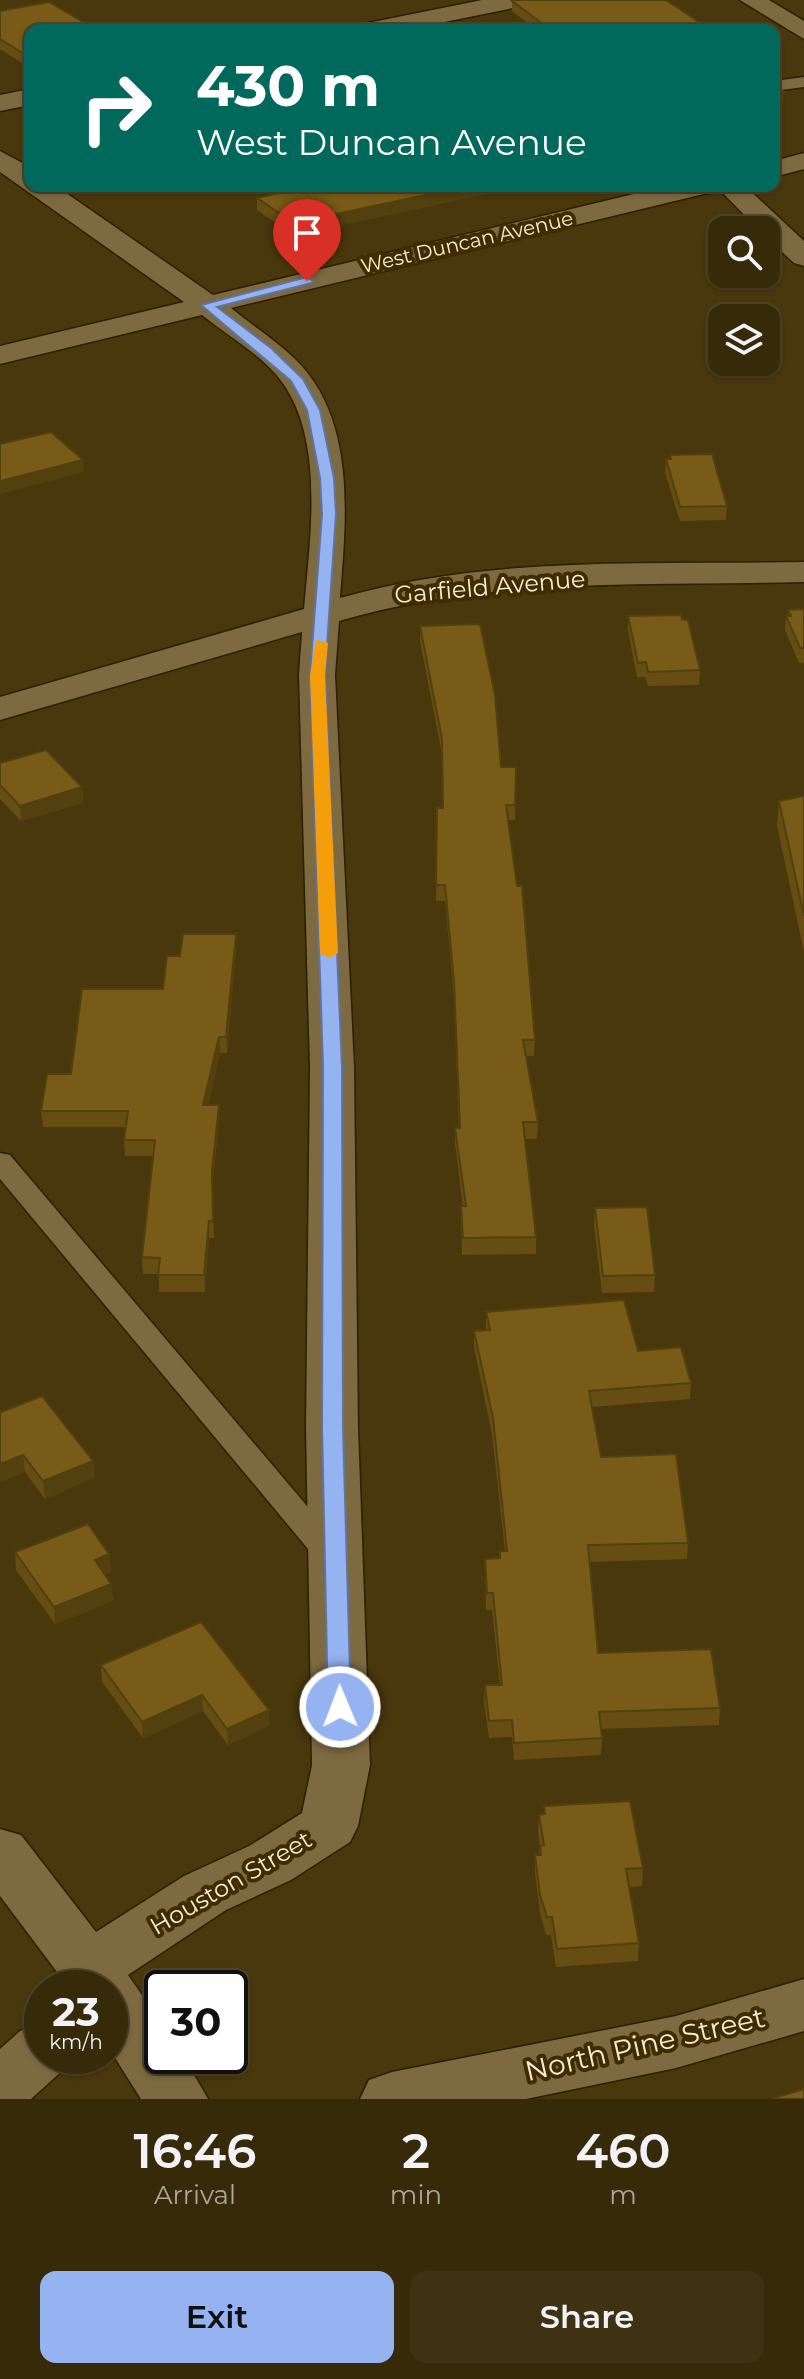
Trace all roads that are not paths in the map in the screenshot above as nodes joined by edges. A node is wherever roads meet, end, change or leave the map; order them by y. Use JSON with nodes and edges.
{"nodes":[{"id":1,"x":518,"y":0,"type":"edge"},
{"id":2,"x":752,"y":0,"type":"edge"},
{"id":3,"x":398,"y":24,"type":"edge"},
{"id":4,"x":804,"y":32,"type":"edge"},
{"id":5,"x":804,"y":82,"type":"edge"},
{"id":6,"x":780,"y":85,"type":"edge"},
{"id":7,"x":24,"y":98,"type":"edge"},
{"id":8,"x":0,"y":103,"type":"edge"},
{"id":9,"x":0,"y":159,"type":"edge"},
{"id":10,"x":804,"y":161,"type":"edge"},
{"id":11,"x":780,"y":167,"type":"edge"},
{"id":12,"x":24,"y":176,"type":"edge"},
{"id":13,"x":47,"y":192,"type":"edge"},
{"id":14,"x":677,"y":192,"type":"edge"},
{"id":15,"x":735,"y":192,"type":"edge"},
{"id":16,"x":804,"y":257,"type":"edge"},
{"id":17,"x":208,"y":305,"type":"junction"},
{"id":18,"x":0,"y":355,"type":"edge"},
{"id":19,"x":804,"y":572,"type":"edge"},
{"id":20,"x":324,"y":612,"type":"junction"},
{"id":21,"x":0,"y":709,"type":"edge"},
{"id":22,"x":0,"y":1161,"type":"edge"},
{"id":23,"x":336,"y":1561,"type":"junction"},
{"id":24,"x":0,"y":1852,"type":"edge"},
{"id":25,"x":85,"y":1970,"type":"edge"},
{"id":26,"x":114,"y":1970,"type":"edge"},
{"id":27,"x":804,"y":2005,"type":"edge"},
{"id":28,"x":128,"y":2031,"type":"edge"},
{"id":29,"x":24,"y":2066,"type":"edge"},
{"id":30,"x":0,"y":2088,"type":"edge"},
{"id":31,"x":176,"y":2099,"type":"edge"},
{"id":32,"x":392,"y":2099,"type":"edge"}],
"edges":[{"from":1,"to":3,"type":"street"},
{"from":2,"to":4,"type":"street"},
{"from":5,"to":6,"type":"lane"},
{"from":7,"to":8,"type":"street"},
{"from":9,"to":12,"type":"street"},
{"from":10,"to":11,"type":"street"},
{"from":13,"to":17,"type":"street","name":"Houston Street"},
{"from":14,"to":17,"type":"street","name":"West Duncan Avenue"},
{"from":15,"to":16,"type":"street"},
{"from":17,"to":18,"type":"street","name":"West Duncan Avenue"},
{"from":17,"to":20,"type":"street","name":"Houston Street"},
{"from":19,"to":20,"type":"street","name":"Garfield Avenue"},
{"from":20,"to":21,"type":"street","name":"Garfield Avenue"},
{"from":20,"to":23,"type":"street","name":"Houston Street"},
{"from":22,"to":23,"type":"lane"},
{"from":23,"to":26,"type":"street","name":"Houston Street"},
{"from":24,"to":25,"type":"street"},
{"from":27,"to":32,"type":"street","name":"North Pine Street"},
{"from":28,"to":31,"type":"street"},
{"from":29,"to":30,"type":"street"}]}
